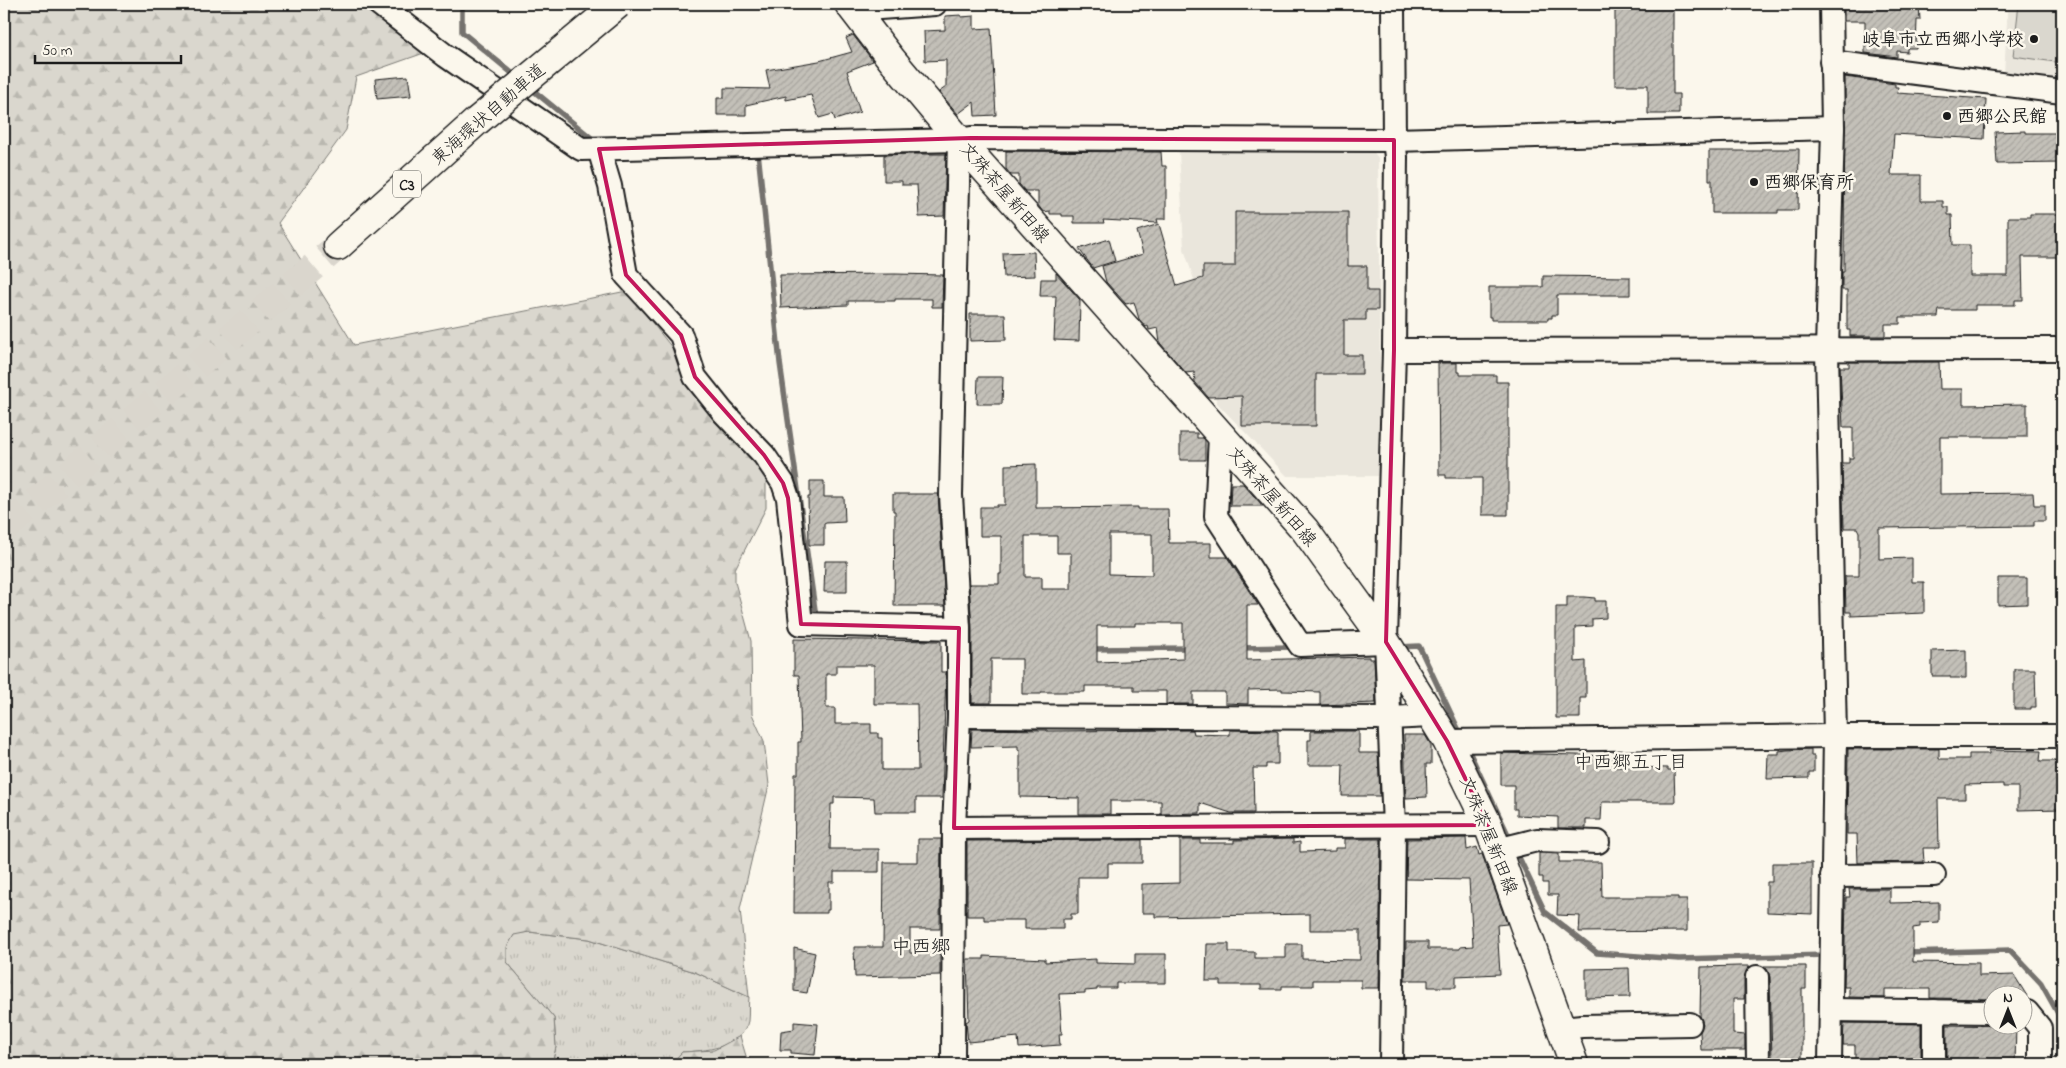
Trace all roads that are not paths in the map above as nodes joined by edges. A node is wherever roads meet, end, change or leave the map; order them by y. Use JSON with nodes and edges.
{"nodes":[{"id":1,"x":379,"y":4,"type":"edge"},
{"id":2,"x":618,"y":4,"type":"edge"},
{"id":3,"x":935,"y":4,"type":"edge"},
{"id":4,"x":1393,"y":4,"type":"edge"},
{"id":5,"x":1831,"y":4,"type":"edge"},
{"id":6,"x":851,"y":7,"type":"edge"},
{"id":7,"x":1831,"y":62,"type":"junction"},
{"id":8,"x":2062,"y":92,"type":"edge"},
{"id":9,"x":1833,"y":128,"type":"junction"},
{"id":10,"x":959,"y":140,"type":"junction"},
{"id":11,"x":1394,"y":140,"type":"junction"},
{"id":12,"x":599,"y":149,"type":"junction"},
{"id":13,"x":338,"y":246,"type":"tunnel mouth"},
{"id":14,"x":2062,"y":349,"type":"edge"},
{"id":15,"x":1394,"y":350,"type":"junction"},
{"id":16,"x":1828,"y":350,"type":"junction"},
{"id":17,"x":1220,"y":436,"type":"junction"},
{"id":18,"x":959,"y":628,"type":"junction"},
{"id":19,"x":1386,"y":642,"type":"junction"},
{"id":20,"x":959,"y":716,"type":"junction"},
{"id":21,"x":1431,"y":716,"type":"junction"},
{"id":22,"x":1390,"y":718,"type":"junction"},
{"id":23,"x":1835,"y":736,"type":"junction"},
{"id":24,"x":2062,"y":736,"type":"edge"},
{"id":25,"x":1447,"y":741,"type":"junction"},
{"id":26,"x":1394,"y":826,"type":"junction"},
{"id":27,"x":954,"y":828,"type":"junction"},
{"id":28,"x":1492,"y":837,"type":"junction"},
{"id":29,"x":1598,"y":842,"type":"dead end"},
{"id":30,"x":1934,"y":875,"type":"dead end"},
{"id":31,"x":1832,"y":876,"type":"junction"},
{"id":32,"x":1757,"y":977,"type":"dead end"},
{"id":33,"x":1831,"y":1010,"type":"junction"},
{"id":34,"x":1934,"y":1011,"type":"junction"},
{"id":35,"x":1984,"y":1012,"type":"edge"},
{"id":36,"x":2034,"y":1021,"type":"edge"},
{"id":37,"x":1690,"y":1024,"type":"dead end"},
{"id":38,"x":1561,"y":1028,"type":"junction"},
{"id":39,"x":953,"y":1064,"type":"edge"},
{"id":40,"x":1391,"y":1064,"type":"edge"},
{"id":41,"x":1574,"y":1064,"type":"edge"},
{"id":42,"x":1758,"y":1064,"type":"edge"},
{"id":43,"x":1830,"y":1064,"type":"edge"},
{"id":44,"x":1934,"y":1064,"type":"edge"},
{"id":45,"x":2040,"y":1064,"type":"edge"}],
"edges":[{"from":1,"to":12,"type":"street"},
{"from":2,"to":13,"type":"main road","name":"東海環状自動車道","number":"C3","bridge":true},
{"from":3,"to":6,"type":"street"},
{"from":4,"to":11,"type":"street"},
{"from":5,"to":7,"type":"street"},
{"from":6,"to":10,"type":"main road","name":"文殊茶屋新田線"},
{"from":7,"to":8,"type":"street"},
{"from":7,"to":9,"type":"street"},
{"from":9,"to":11,"type":"street"},
{"from":9,"to":16,"type":"street"},
{"from":10,"to":11,"type":"street"},
{"from":10,"to":12,"type":"street"},
{"from":10,"to":17,"type":"main road","name":"文殊茶屋新田線"},
{"from":10,"to":18,"type":"street"},
{"from":11,"to":15,"type":"street"},
{"from":12,"to":18,"type":"street"},
{"from":14,"to":16,"type":"street"},
{"from":15,"to":16,"type":"street"},
{"from":15,"to":19,"type":"street"},
{"from":16,"to":23,"type":"street"},
{"from":17,"to":19,"type":"main road","name":"文殊茶屋新田線"},
{"from":17,"to":19,"type":"street"},
{"from":18,"to":20,"type":"street"},
{"from":19,"to":21,"type":"main road","name":"文殊茶屋新田線"},
{"from":19,"to":22,"type":"street"},
{"from":20,"to":22,"type":"street"},
{"from":20,"to":27,"type":"street"},
{"from":21,"to":22,"type":"street"},
{"from":21,"to":25,"type":"main road","name":"文殊茶屋新田線"},
{"from":22,"to":26,"type":"street"},
{"from":23,"to":24,"type":"street"},
{"from":23,"to":25,"type":"street"},
{"from":23,"to":31,"type":"street"},
{"from":25,"to":28,"type":"main road","name":"文殊茶屋新田線"},
{"from":26,"to":27,"type":"street"},
{"from":26,"to":28,"type":"street"},
{"from":26,"to":40,"type":"street"},
{"from":27,"to":39,"type":"street"},
{"from":28,"to":29,"type":"street"},
{"from":28,"to":38,"type":"main road","name":"文殊茶屋新田線"},
{"from":30,"to":31,"type":"street"},
{"from":31,"to":33,"type":"street"},
{"from":32,"to":42,"type":"street"},
{"from":33,"to":34,"type":"street"},
{"from":33,"to":43,"type":"street"},
{"from":34,"to":35,"type":"street"},
{"from":34,"to":44,"type":"street"},
{"from":36,"to":45,"type":"street"},
{"from":37,"to":38,"type":"street"},
{"from":38,"to":41,"type":"main road","name":"文殊茶屋新田線"}]}
